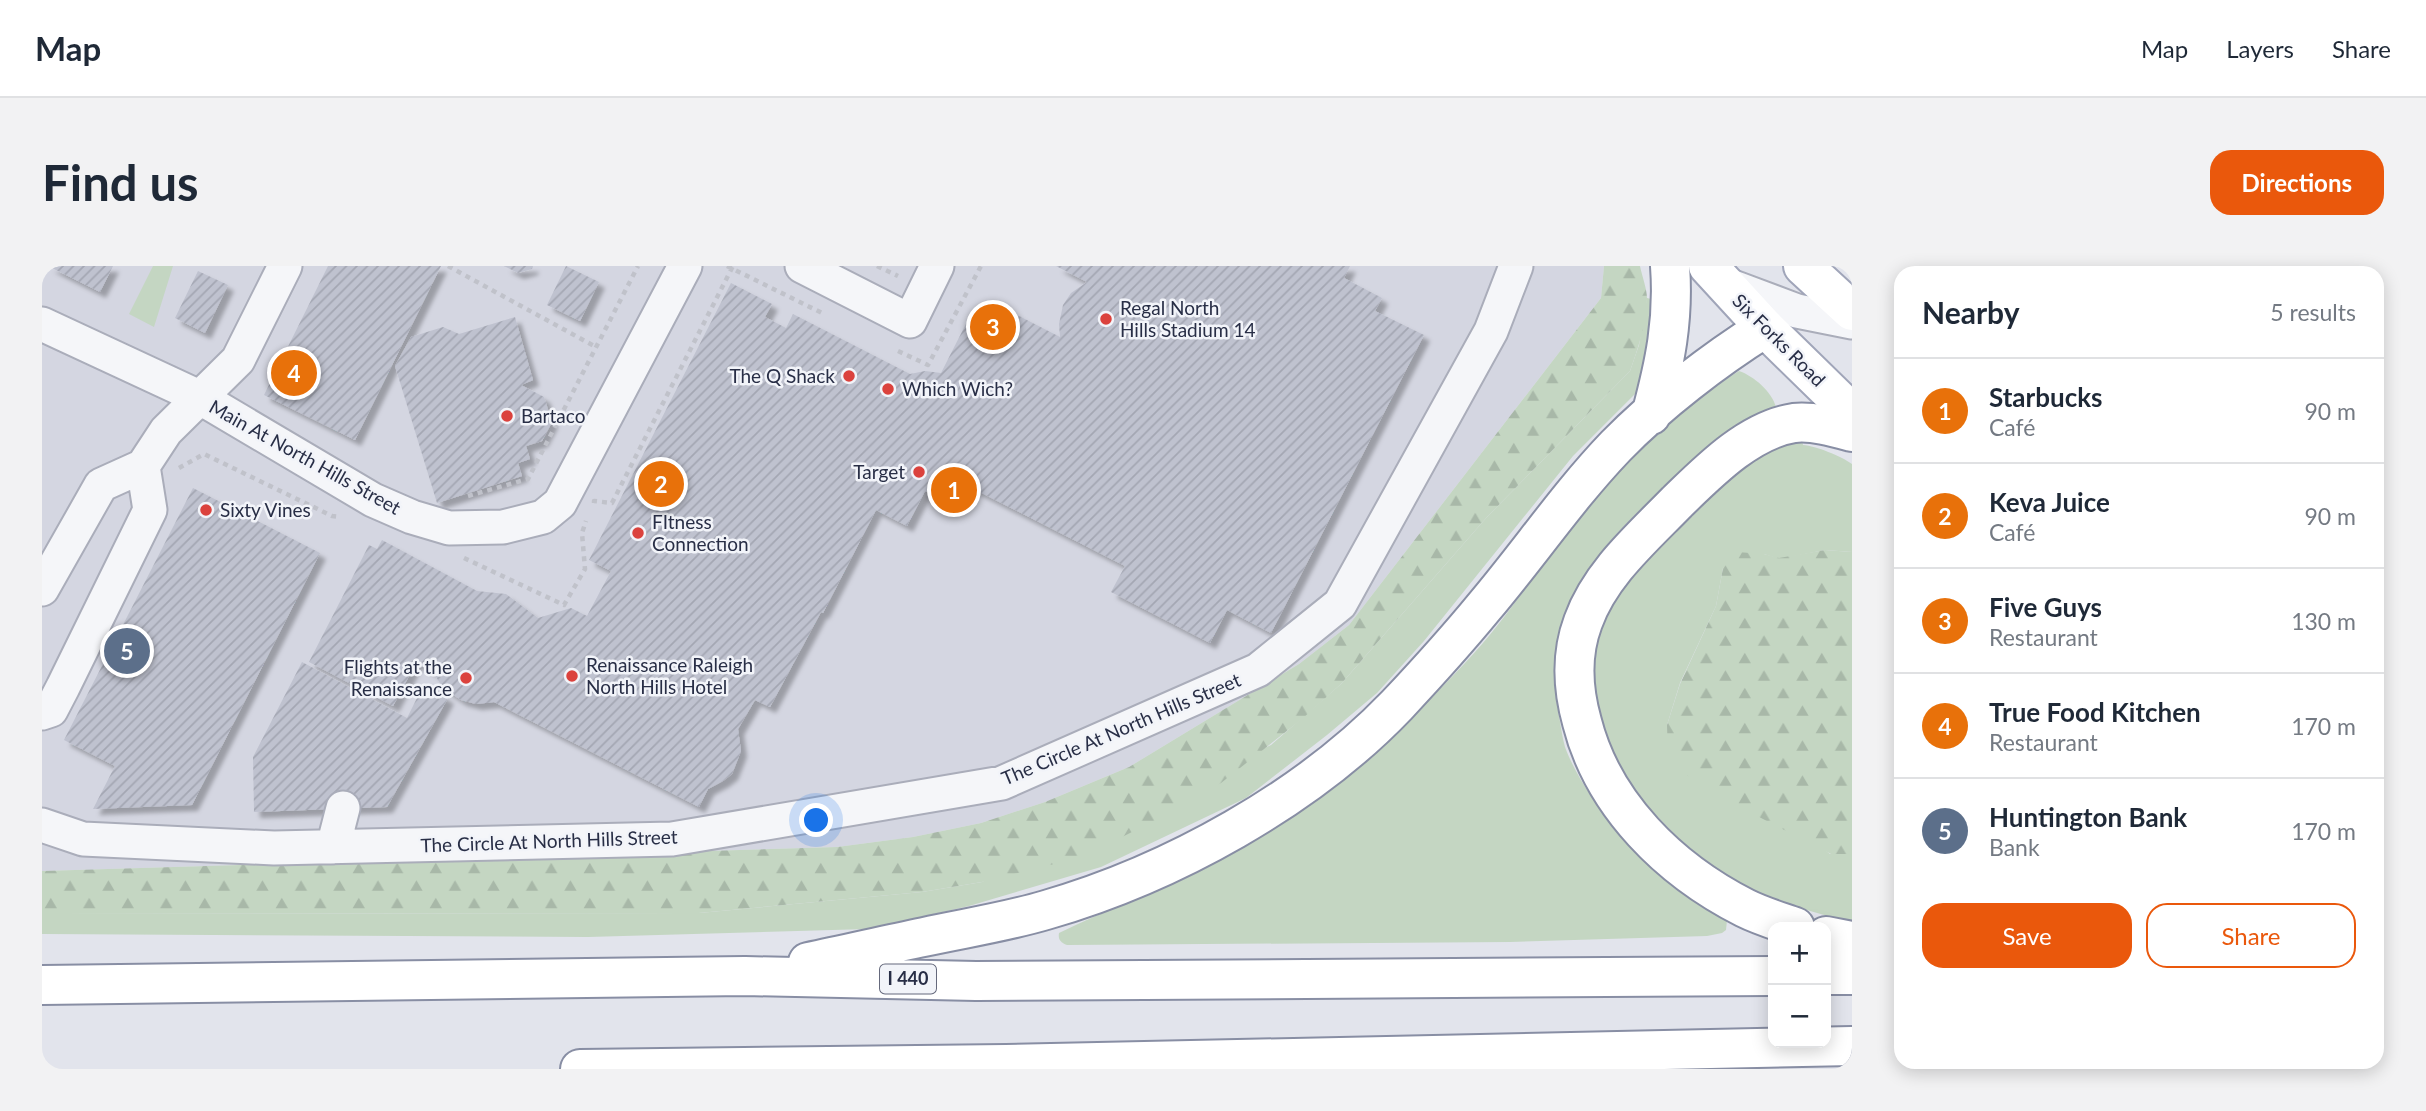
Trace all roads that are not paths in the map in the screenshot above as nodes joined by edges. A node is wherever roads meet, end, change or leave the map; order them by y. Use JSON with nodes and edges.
{"nodes":[{"id":1,"x":285,"y":266,"type":"edge"},
{"id":2,"x":685,"y":266,"type":"edge"},
{"id":3,"x":802,"y":266,"type":"edge"},
{"id":4,"x":937,"y":266,"type":"edge"},
{"id":5,"x":1516,"y":266,"type":"edge"},
{"id":6,"x":1670,"y":266,"type":"edge"},
{"id":7,"x":1803,"y":266,"type":"edge"},
{"id":8,"x":1716,"y":275,"type":"edge"},
{"id":9,"x":1847,"y":301,"type":"edge"},
{"id":10,"x":1781,"y":319,"type":"junction"},
{"id":11,"x":42,"y":324,"type":"edge"},
{"id":12,"x":199,"y":397,"type":"junction"},
{"id":13,"x":1852,"y":412,"type":"edge"},
{"id":14,"x":1651,"y":415,"type":"junction"},
{"id":15,"x":1852,"y":432,"type":"edge"},
{"id":16,"x":143,"y":466,"type":"junction"},
{"id":17,"x":42,"y":589,"type":"edge"},
{"id":18,"x":42,"y":713,"type":"edge"},
{"id":19,"x":342,"y":808,"type":"dead end"},
{"id":20,"x":42,"y":825,"type":"edge"},
{"id":21,"x":333,"y":847,"type":"junction"},
{"id":22,"x":1782,"y":922,"type":"edge"},
{"id":23,"x":1831,"y":937,"type":"edge"},
{"id":24,"x":1852,"y":942,"type":"edge"},
{"id":25,"x":1831,"y":975,"type":"edge"},
{"id":26,"x":1852,"y":975,"type":"edge"},
{"id":27,"x":745,"y":976,"type":"junction"},
{"id":28,"x":1768,"y":976,"type":"edge"},
{"id":29,"x":42,"y":985,"type":"edge"},
{"id":30,"x":1852,"y":1046,"type":"edge"},
{"id":31,"x":1737,"y":1047,"type":"junction"},
{"id":32,"x":580,"y":1069,"type":"edge"},
{"id":33,"x":1830,"y":1069,"type":"edge"}],
"edges":[{"from":1,"to":12,"type":"street"},
{"from":2,"to":12,"type":"street","name":"Main At North Hills Street"},
{"from":3,"to":4,"type":"street"},
{"from":5,"to":21,"type":"street","name":"The Circle At North Hills Street"},
{"from":6,"to":14,"type":"main road"},
{"from":7,"to":9,"type":"main road"},
{"from":8,"to":10,"type":"main road","name":"Six Forks Road"},
{"from":9,"to":10,"type":"street"},
{"from":10,"to":13,"type":"main road","name":"Six Forks Road"},
{"from":10,"to":14,"type":"main road"},
{"from":11,"to":12,"type":"street","name":"Main At North Hills Street"},
{"from":12,"to":16,"type":"street"},
{"from":14,"to":27,"type":"main road"},
{"from":15,"to":22,"type":"main road"},
{"from":16,"to":17,"type":"street"},
{"from":16,"to":18,"type":"street"},
{"from":19,"to":21,"type":"street"},
{"from":20,"to":21,"type":"street","name":"The Circle At North Hills Street"},
{"from":23,"to":24,"type":"main road"},
{"from":25,"to":26,"type":"main road"},
{"from":27,"to":28,"type":"main road","number":"I 440"},
{"from":27,"to":29,"type":"main road","number":"I 440"},
{"from":30,"to":31,"type":"main road"},
{"from":31,"to":32,"type":"main road"},
{"from":31,"to":33,"type":"main road"}]}
